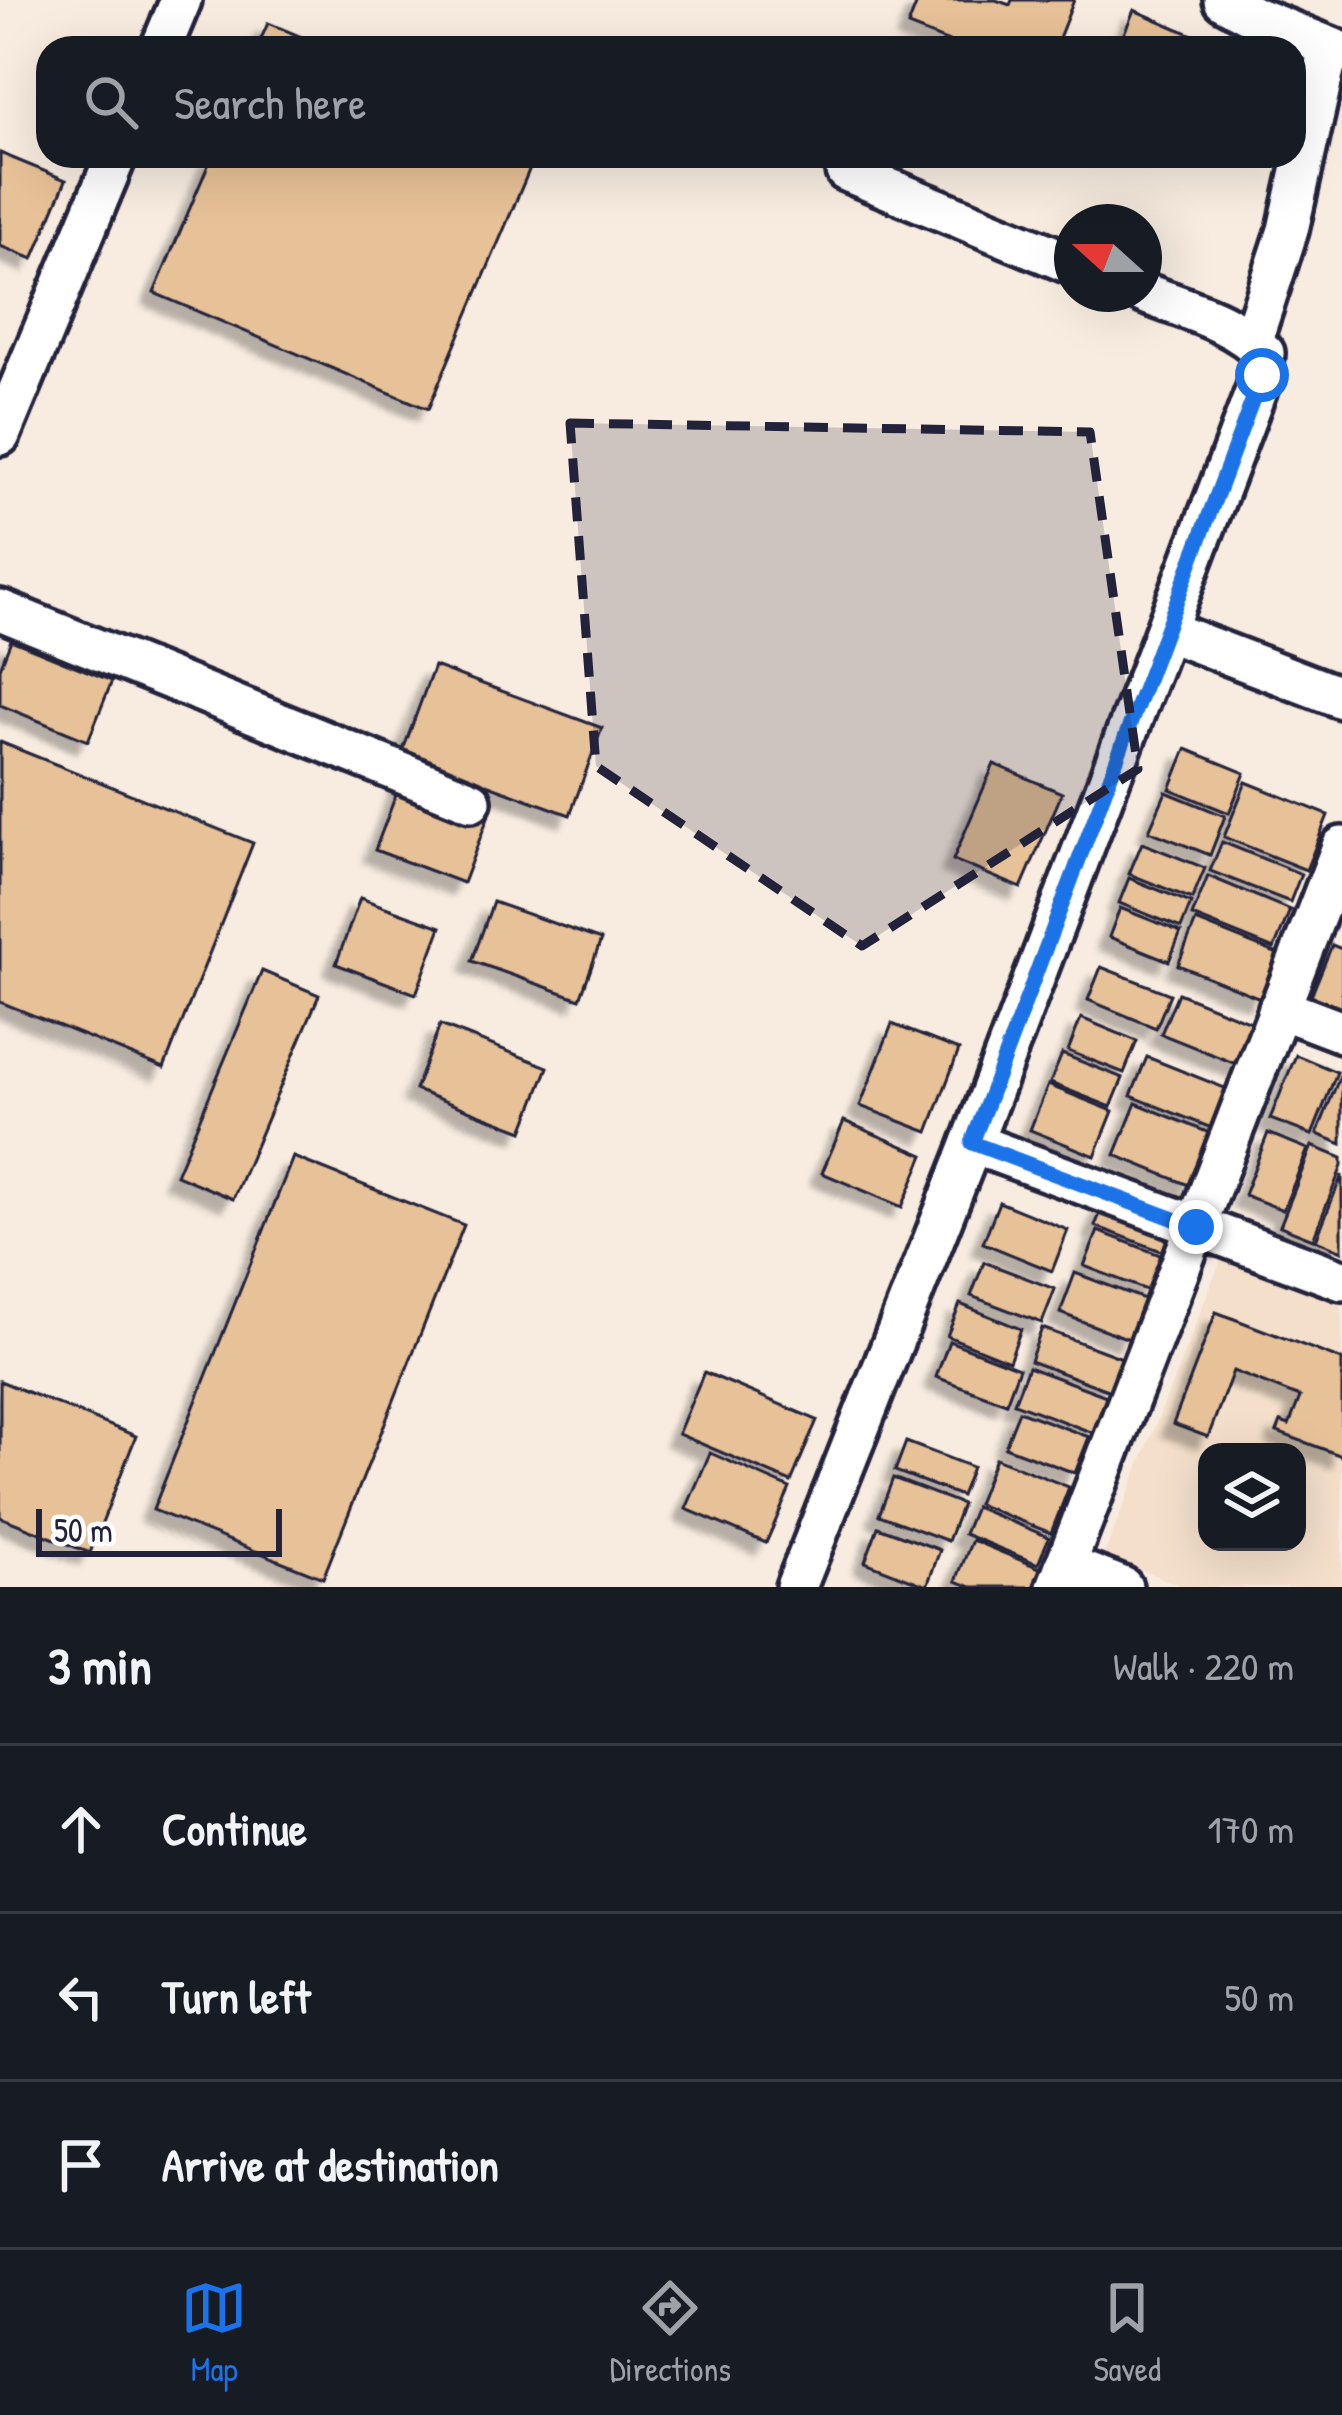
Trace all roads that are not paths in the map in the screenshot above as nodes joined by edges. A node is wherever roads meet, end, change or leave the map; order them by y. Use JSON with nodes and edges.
{"nodes":[{"id":1,"x":181,"y":0,"type":"edge"},
{"id":2,"x":1224,"y":0,"type":"edge"},
{"id":3,"x":166,"y":36,"type":"edge"},
{"id":4,"x":1302,"y":36,"type":"edge"},
{"id":5,"x":1306,"y":38,"type":"edge"},
{"id":6,"x":1335,"y":50,"type":"edge"},
{"id":7,"x":1306,"y":161,"type":"edge"},
{"id":8,"x":111,"y":168,"type":"edge"},
{"id":9,"x":1304,"y":168,"type":"edge"},
{"id":10,"x":846,"y":171,"type":"dead end"},
{"id":11,"x":1054,"y":257,"type":"edge"},
{"id":12,"x":1162,"y":300,"type":"edge"},
{"id":13,"x":1252,"y":340,"type":"junction"},
{"id":14,"x":0,"y":435,"type":"edge"},
{"id":15,"x":0,"y":610,"type":"edge"},
{"id":16,"x":1167,"y":631,"type":"junction"},
{"id":17,"x":1342,"y":698,"type":"edge"},
{"id":18,"x":471,"y":801,"type":"dead end"},
{"id":19,"x":1342,"y":847,"type":"edge"},
{"id":20,"x":1280,"y":1008,"type":"junction"},
{"id":21,"x":1342,"y":1032,"type":"edge"},
{"id":22,"x":972,"y":1143,"type":"junction"},
{"id":23,"x":1196,"y":1227,"type":"junction"},
{"id":24,"x":1342,"y":1280,"type":"edge"},
{"id":25,"x":1061,"y":1576,"type":"edge"},
{"id":26,"x":796,"y":1587,"type":"edge"},
{"id":27,"x":1122,"y":1587,"type":"edge"}],
"edges":[{"from":1,"to":3,"type":"street"},
{"from":2,"to":4,"type":"street"},
{"from":5,"to":6,"type":"street"},
{"from":6,"to":7,"type":"street"},
{"from":8,"to":14,"type":"street"},
{"from":9,"to":13,"type":"street"},
{"from":10,"to":11,"type":"street"},
{"from":12,"to":13,"type":"street"},
{"from":13,"to":16,"type":"street"},
{"from":15,"to":18,"type":"street"},
{"from":16,"to":17,"type":"street"},
{"from":16,"to":22,"type":"street"},
{"from":19,"to":20,"type":"street"},
{"from":20,"to":21,"type":"street"},
{"from":20,"to":23,"type":"street"},
{"from":22,"to":23,"type":"street"},
{"from":22,"to":26,"type":"street"},
{"from":23,"to":24,"type":"street"},
{"from":23,"to":25,"type":"street"},
{"from":25,"to":27,"type":"street"}]}
